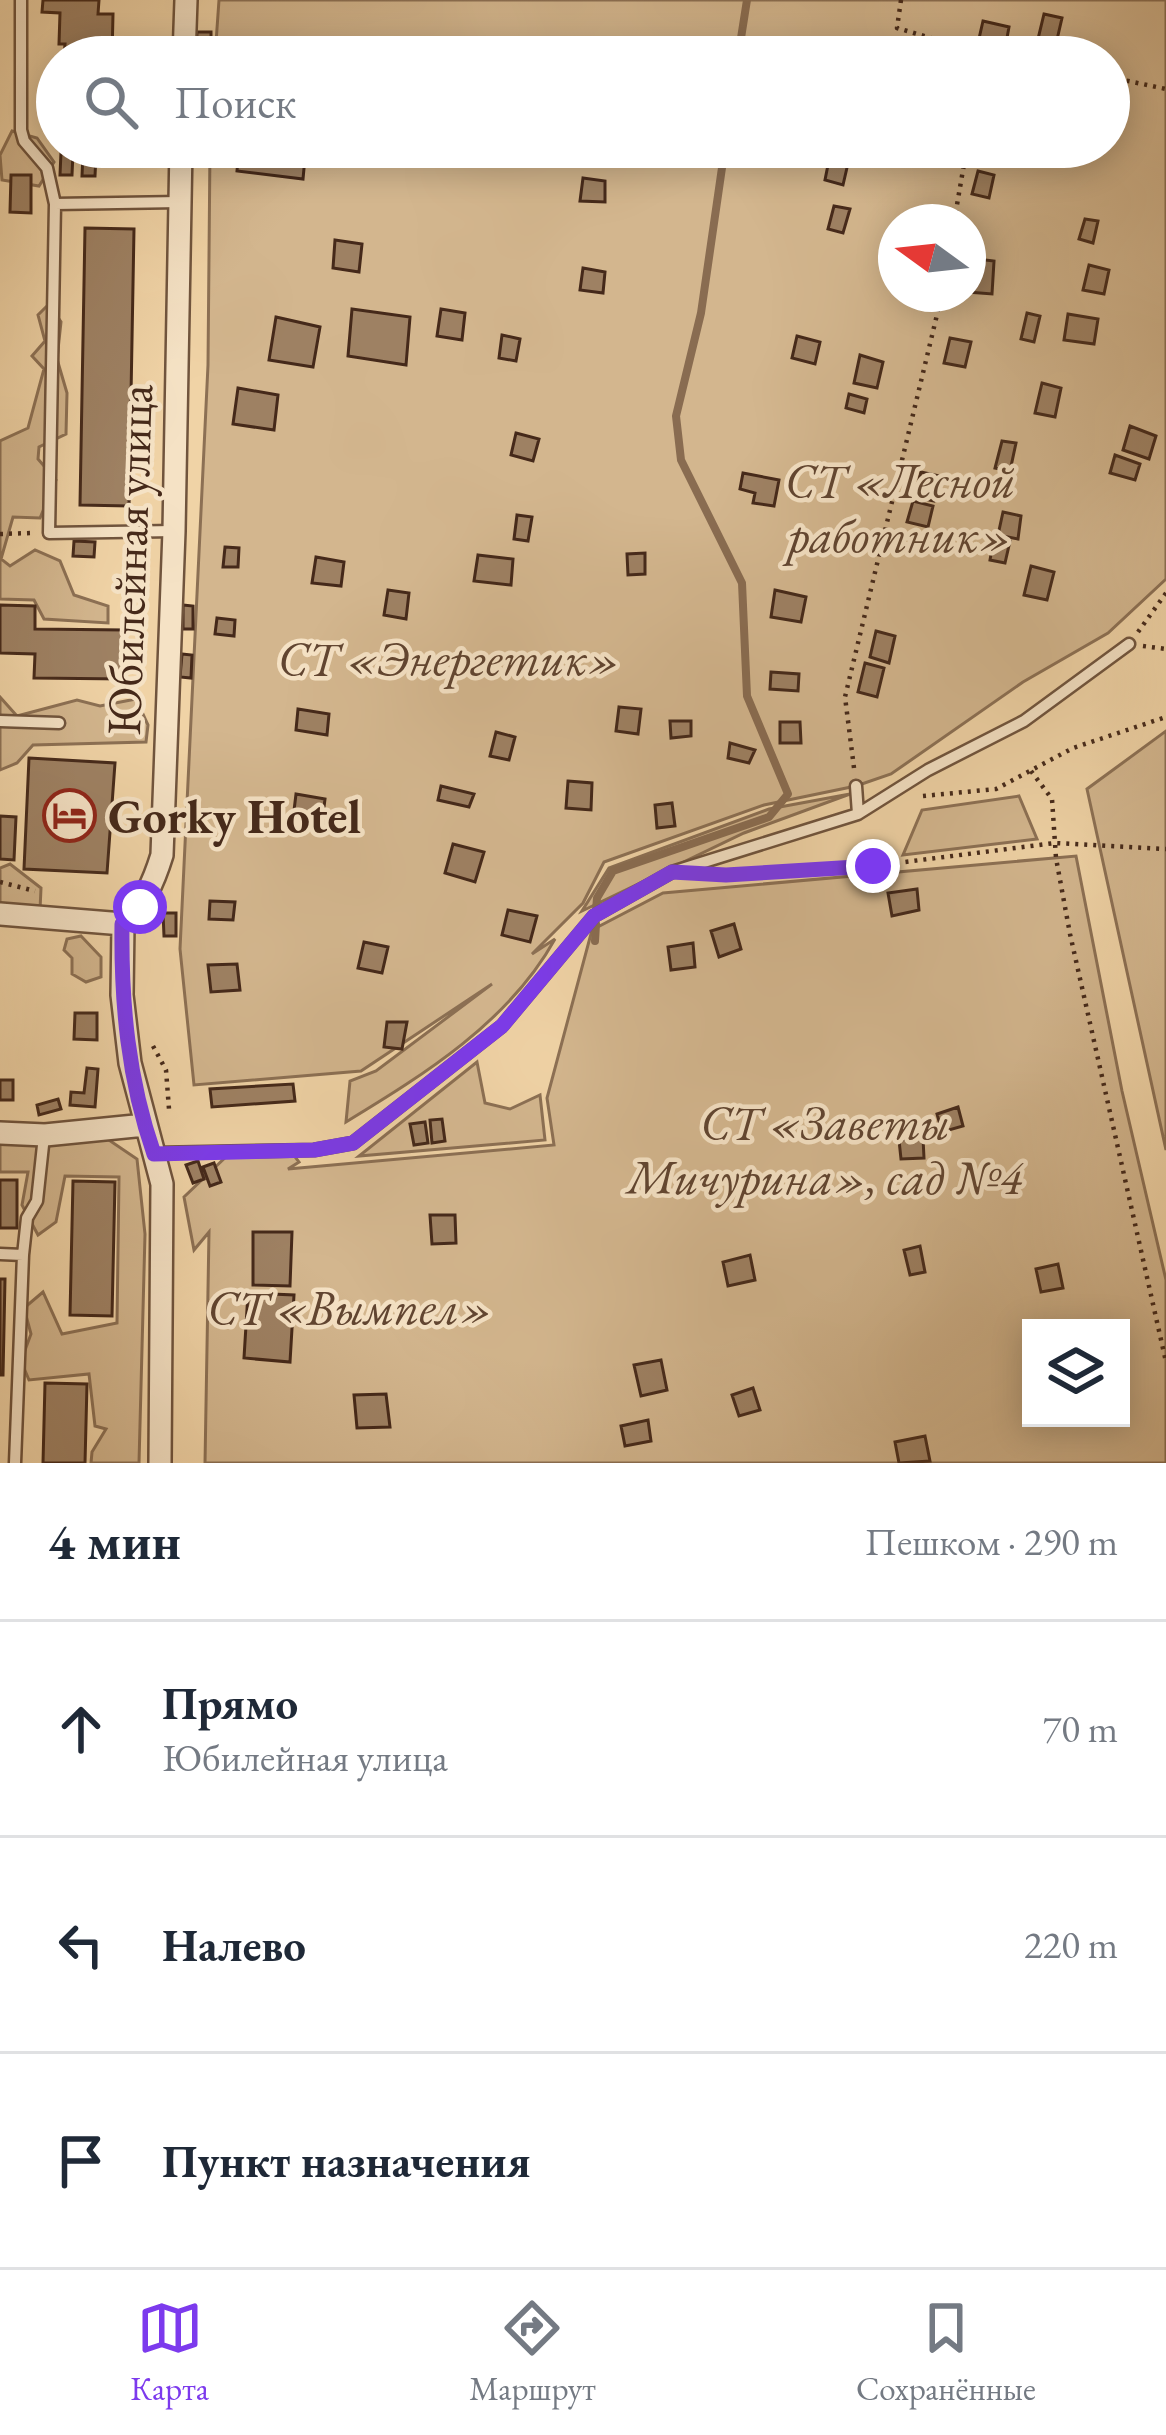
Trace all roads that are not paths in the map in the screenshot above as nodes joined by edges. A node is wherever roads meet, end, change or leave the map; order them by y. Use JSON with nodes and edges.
{"nodes":[{"id":1,"x":21,"y":0,"type":"edge"},
{"id":2,"x":186,"y":0,"type":"edge"},
{"id":3,"x":185,"y":36,"type":"edge"},
{"id":4,"x":36,"y":155,"type":"edge"},
{"id":5,"x":47,"y":168,"type":"edge"},
{"id":6,"x":181,"y":168,"type":"edge"},
{"id":7,"x":179,"y":202,"type":"junction"},
{"id":8,"x":55,"y":204,"type":"junction"},
{"id":9,"x":174,"y":531,"type":"junction"},
{"id":10,"x":1129,"y":644,"type":"road end"},
{"id":11,"x":0,"y":721,"type":"edge"},
{"id":12,"x":59,"y":723,"type":"dead end"},
{"id":13,"x":856,"y":786,"type":"road end"},
{"id":14,"x":859,"y":814,"type":"junction"},
{"id":15,"x":0,"y":914,"type":"edge"},
{"id":16,"x":122,"y":924,"type":"junction"},
{"id":17,"x":145,"y":1125,"type":"junction"},
{"id":18,"x":0,"y":1133,"type":"edge"},
{"id":19,"x":44,"y":1135,"type":"junction"},
{"id":20,"x":154,"y":1154,"type":"junction"},
{"id":21,"x":0,"y":1255,"type":"edge"},
{"id":22,"x":23,"y":1256,"type":"junction"},
{"id":23,"x":15,"y":1463,"type":"edge"},
{"id":24,"x":160,"y":1463,"type":"edge"}],
"edges":[{"from":1,"to":4,"type":"lane"},
{"from":2,"to":3,"type":"street"},
{"from":5,"to":8,"type":"lane"},
{"from":6,"to":7,"type":"street","name":"Юбилейная улица"},
{"from":7,"to":8,"type":"lane"},
{"from":7,"to":9,"type":"street","name":"Юбилейная улица"},
{"from":8,"to":9,"type":"lane"},
{"from":9,"to":16,"type":"street","name":"Юбилейная улица"},
{"from":10,"to":14,"type":"lane"},
{"from":11,"to":12,"type":"lane"},
{"from":13,"to":14,"type":"lane"},
{"from":14,"to":20,"type":"lane"},
{"from":15,"to":16,"type":"street"},
{"from":16,"to":17,"type":"street"},
{"from":17,"to":19,"type":"street"},
{"from":17,"to":20,"type":"street"},
{"from":18,"to":19,"type":"street"},
{"from":19,"to":22,"type":"lane"},
{"from":20,"to":24,"type":"street"},
{"from":21,"to":22,"type":"lane"},
{"from":22,"to":23,"type":"lane"}]}
